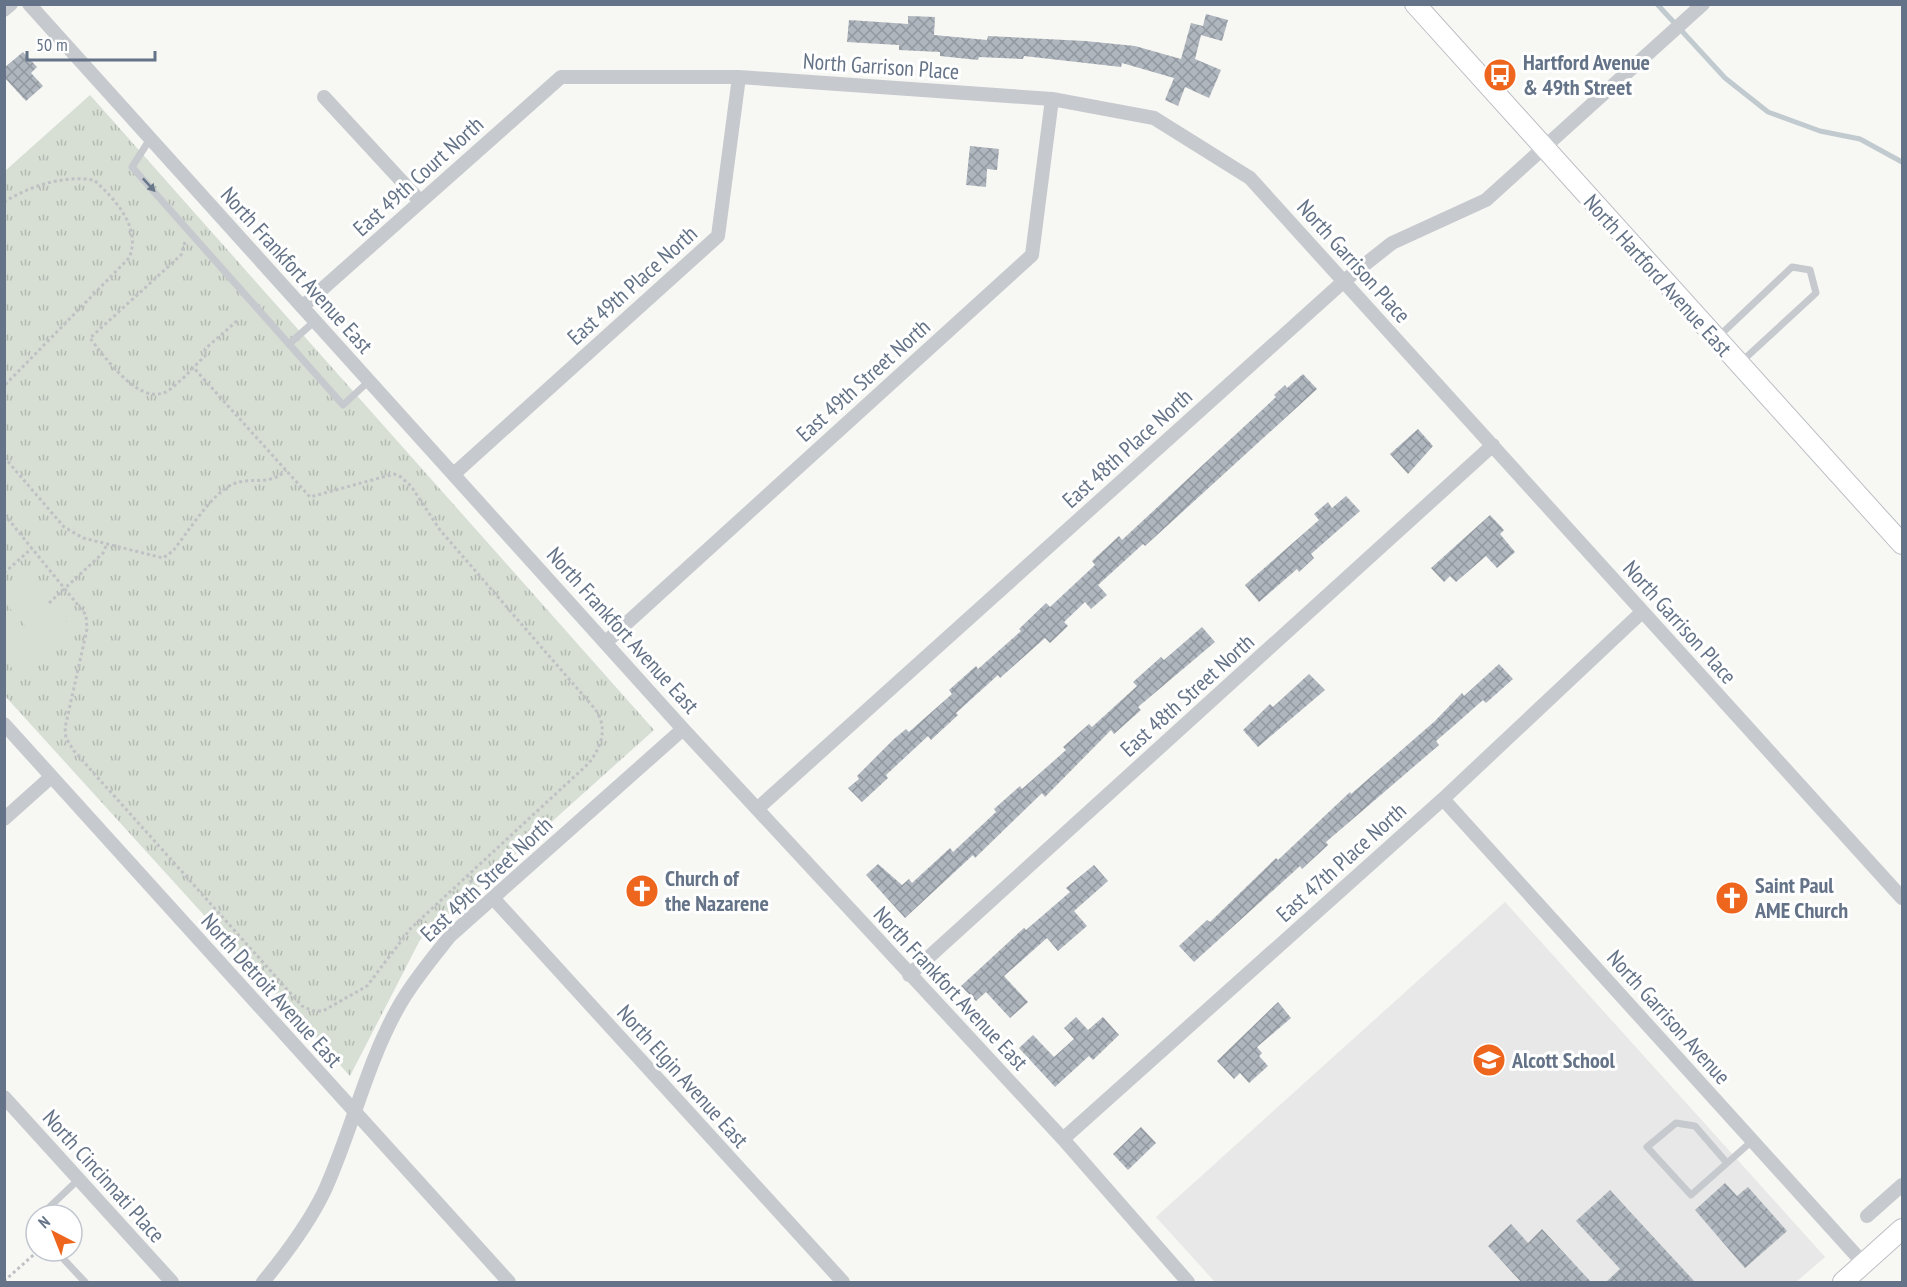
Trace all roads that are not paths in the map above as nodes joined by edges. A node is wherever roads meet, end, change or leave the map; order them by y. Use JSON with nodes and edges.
{"nodes":[{"id":1,"x":11,"y":4,"type":"edge"},
{"id":2,"x":28,"y":4,"type":"edge"},
{"id":3,"x":1415,"y":4,"type":"edge"},
{"id":4,"x":1703,"y":4,"type":"edge"},
{"id":5,"x":4,"y":10,"type":"edge"},
{"id":6,"x":561,"y":77,"type":"joint"},
{"id":7,"x":738,"y":77,"type":"junction"},
{"id":8,"x":324,"y":97,"type":"dead end"},
{"id":9,"x":1052,"y":99,"type":"junction"},
{"id":10,"x":150,"y":139,"type":"junction"},
{"id":11,"x":1544,"y":148,"type":"junction"},
{"id":12,"x":420,"y":201,"type":"junction"},
{"id":13,"x":1344,"y":281,"type":"junction"},
{"id":14,"x":302,"y":307,"type":"junction"},
{"id":15,"x":315,"y":321,"type":"junction"},
{"id":16,"x":1716,"y":339,"type":"junction"},
{"id":17,"x":290,"y":343,"type":"junction"},
{"id":18,"x":1739,"y":364,"type":"junction"},
{"id":19,"x":370,"y":381,"type":"junction"},
{"id":20,"x":1493,"y":446,"type":"junction"},
{"id":21,"x":455,"y":473,"type":"junction"},
{"id":22,"x":1902,"y":544,"type":"edge"},
{"id":23,"x":1642,"y":612,"type":"junction"},
{"id":24,"x":606,"y":642,"type":"junction"},
{"id":25,"x":4,"y":724,"type":"edge"},
{"id":26,"x":683,"y":729,"type":"junction"},
{"id":27,"x":51,"y":777,"type":"junction"},
{"id":28,"x":1443,"y":799,"type":"junction"},
{"id":29,"x":757,"y":809,"type":"junction"},
{"id":30,"x":4,"y":819,"type":"edge"},
{"id":31,"x":1902,"y":898,"type":"edge"},
{"id":32,"x":489,"y":901,"type":"junction"},
{"id":33,"x":909,"y":975,"type":"junction"},
{"id":34,"x":4,"y":1097,"type":"edge"},
{"id":35,"x":354,"y":1112,"type":"junction"},
{"id":36,"x":1064,"y":1139,"type":"junction"},
{"id":37,"x":1752,"y":1141,"type":"junction"},
{"id":38,"x":1727,"y":1163,"type":"junction"},
{"id":39,"x":79,"y":1179,"type":"junction"},
{"id":40,"x":1902,"y":1185,"type":"edge"},
{"id":41,"x":54,"y":1203,"type":"edge"},
{"id":42,"x":1867,"y":1216,"type":"dead end"},
{"id":43,"x":1902,"y":1229,"type":"edge"},
{"id":44,"x":67,"y":1263,"type":"edge"},
{"id":45,"x":1864,"y":1264,"type":"junction"},
{"id":46,"x":85,"y":1282,"type":"edge"},
{"id":47,"x":172,"y":1282,"type":"edge"},
{"id":48,"x":263,"y":1282,"type":"edge"},
{"id":49,"x":509,"y":1282,"type":"edge"},
{"id":50,"x":843,"y":1282,"type":"edge"},
{"id":51,"x":1188,"y":1282,"type":"edge"},
{"id":52,"x":1843,"y":1282,"type":"edge"}],
"edges":[{"from":1,"to":5,"type":"street"},
{"from":2,"to":10,"type":"street","name":"North Frankfort Avenue East"},
{"from":3,"to":11,"type":"street","name":"North Hartford Avenue East"},
{"from":4,"to":11,"type":"street"},
{"from":6,"to":7,"type":"street","name":"North Garrison Place"},
{"from":6,"to":12,"type":"street","name":"East 49th Court North"},
{"from":7,"to":9,"type":"street","name":"North Garrison Place"},
{"from":7,"to":21,"type":"street","name":"East 49th Place North"},
{"from":8,"to":12,"type":"street"},
{"from":9,"to":13,"type":"street","name":"North Garrison Place"},
{"from":9,"to":24,"type":"street","name":"East 49th Street North"},
{"from":10,"to":14,"type":"street","name":"North Frankfort Avenue East"},
{"from":10,"to":17,"type":"lane","one_way":true},
{"from":11,"to":13,"type":"street","name":"East 48th Place North"},
{"from":11,"to":16,"type":"street","name":"North Hartford Avenue East"},
{"from":12,"to":14,"type":"street","name":"East 49th Court North"},
{"from":13,"to":20,"type":"street","name":"North Garrison Place"},
{"from":13,"to":29,"type":"street","name":"East 48th Place North"},
{"from":14,"to":15,"type":"street","name":"North Frankfort Avenue East"},
{"from":15,"to":17,"type":"lane"},
{"from":15,"to":19,"type":"street","name":"North Frankfort Avenue East"},
{"from":16,"to":18,"type":"street","name":"North Hartford Avenue East"},
{"from":16,"to":18,"type":"lane"},
{"from":17,"to":19,"type":"lane"},
{"from":18,"to":22,"type":"street","name":"North Hartford Avenue East"},
{"from":19,"to":21,"type":"street","name":"North Frankfort Avenue East"},
{"from":20,"to":23,"type":"street","name":"North Garrison Place"},
{"from":20,"to":33,"type":"street","name":"East 48th Street North"},
{"from":21,"to":24,"type":"street","name":"North Frankfort Avenue East"},
{"from":23,"to":28,"type":"street","name":"East 47th Place North"},
{"from":23,"to":31,"type":"street","name":"North Garrison Place"},
{"from":24,"to":26,"type":"street","name":"North Frankfort Avenue East"},
{"from":25,"to":27,"type":"street","name":"North Detroit Avenue East"},
{"from":26,"to":29,"type":"street","name":"North Frankfort Avenue East"},
{"from":26,"to":32,"type":"street","name":"East 49th Street North"},
{"from":27,"to":30,"type":"street"},
{"from":27,"to":35,"type":"street","name":"North Detroit Avenue East"},
{"from":28,"to":36,"type":"street","name":"East 47th Place North"},
{"from":28,"to":37,"type":"street","name":"North Garrison Avenue"},
{"from":29,"to":33,"type":"street","name":"North Frankfort Avenue East"},
{"from":32,"to":35,"type":"street","name":"East 49th Street North"},
{"from":32,"to":50,"type":"street","name":"North Elgin Avenue East"},
{"from":33,"to":36,"type":"street","name":"North Frankfort Avenue East"},
{"from":34,"to":39,"type":"street","name":"North Cincinnati Place"},
{"from":35,"to":48,"type":"street","name":"East 49th Street North"},
{"from":35,"to":49,"type":"street","name":"North Detroit Avenue East"},
{"from":36,"to":51,"type":"street","name":"North Frankfort Avenue East"},
{"from":37,"to":38,"type":"lane"},
{"from":37,"to":45,"type":"street","name":"North Garrison Avenue"},
{"from":38,"to":38,"type":"lane"},
{"from":39,"to":41,"type":"lane"},
{"from":39,"to":47,"type":"street","name":"North Cincinnati Place"},
{"from":40,"to":42,"type":"street"},
{"from":43,"to":45,"type":"street"},
{"from":44,"to":46,"type":"lane"},
{"from":45,"to":52,"type":"street"}]}
